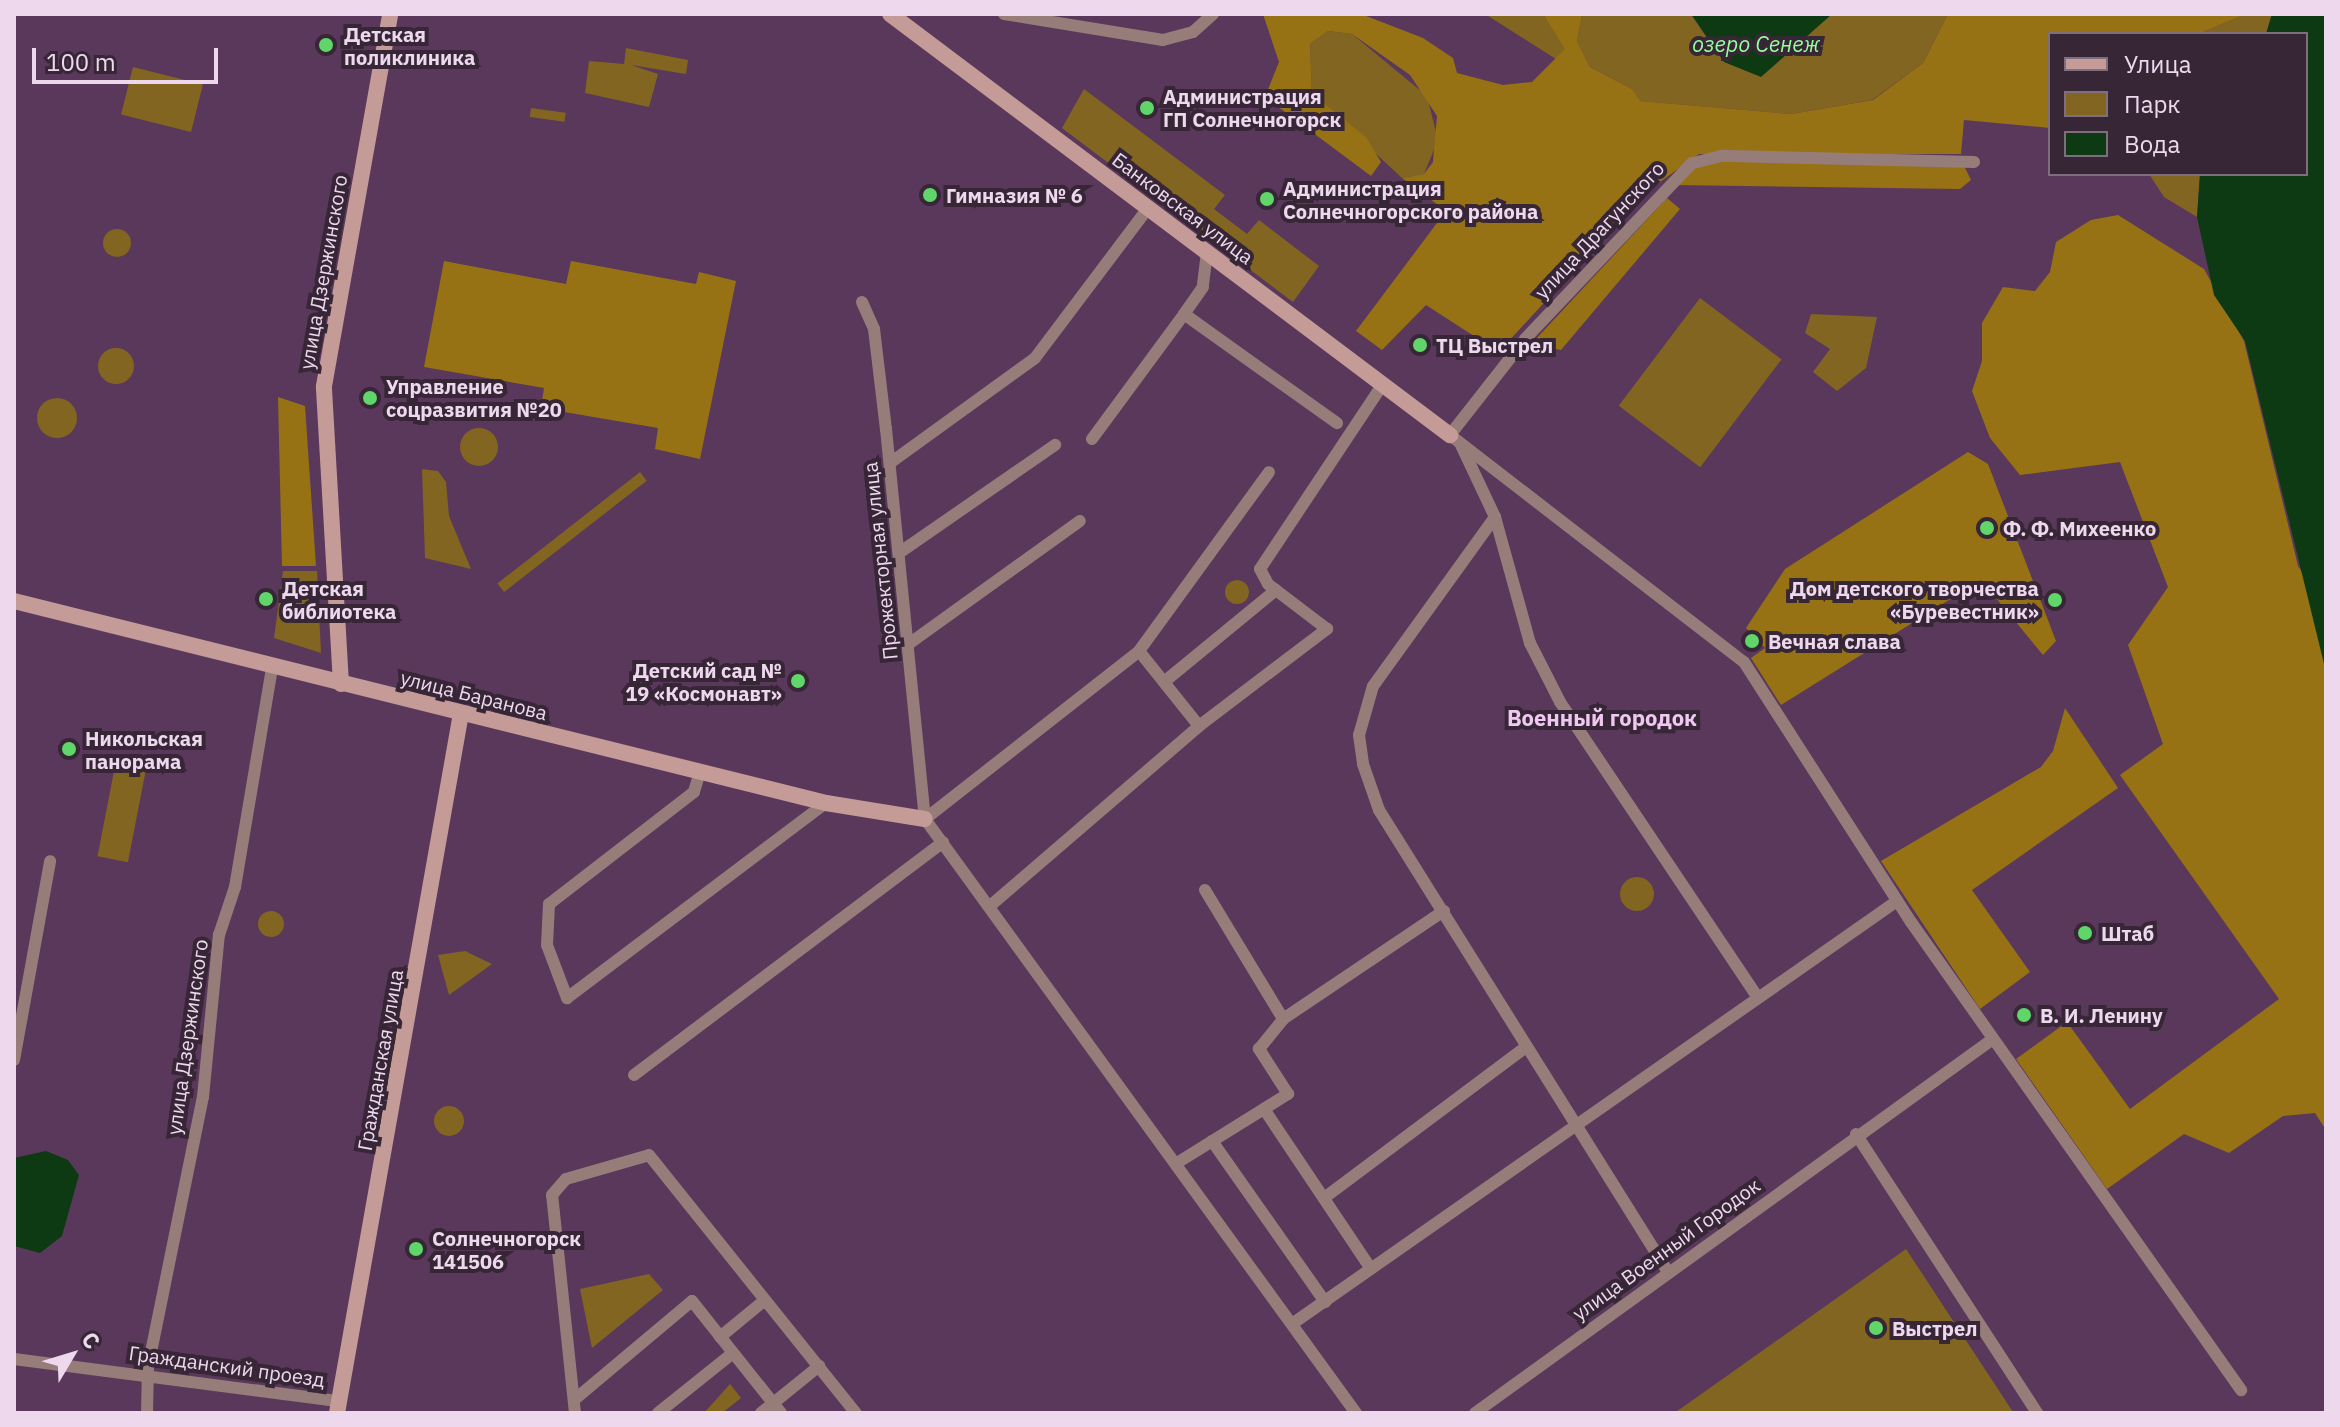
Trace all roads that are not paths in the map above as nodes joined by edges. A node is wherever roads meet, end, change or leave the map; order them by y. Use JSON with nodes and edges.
{"nodes":[{"id":1,"x":390,"y":14,"type":"edge"},
{"id":2,"x":890,"y":14,"type":"edge"},
{"id":3,"x":1004,"y":14,"type":"edge"},
{"id":4,"x":1213,"y":14,"type":"edge"},
{"id":5,"x":1974,"y":162,"type":"dead end"},
{"id":6,"x":1148,"y":208,"type":"junction"},
{"id":7,"x":1207,"y":252,"type":"junction"},
{"id":8,"x":862,"y":302,"type":"dead end"},
{"id":9,"x":1184,"y":314,"type":"junction"},
{"id":10,"x":1383,"y":384,"type":"junction"},
{"id":11,"x":1337,"y":423,"type":"dead end"},
{"id":12,"x":1455,"y":438,"type":"junction"},
{"id":13,"x":1092,"y":439,"type":"dead end"},
{"id":14,"x":1055,"y":445,"type":"dead end"},
{"id":15,"x":890,"y":463,"type":"junction"},
{"id":16,"x":1269,"y":472,"type":"dead end"},
{"id":17,"x":1495,"y":517,"type":"junction"},
{"id":18,"x":1080,"y":521,"type":"dead end"},
{"id":19,"x":899,"y":553,"type":"junction"},
{"id":20,"x":1276,"y":590,"type":"junction"},
{"id":21,"x":14,"y":601,"type":"edge"},
{"id":22,"x":910,"y":643,"type":"junction"},
{"id":23,"x":1139,"y":651,"type":"junction"},
{"id":24,"x":339,"y":660,"type":"junction"},
{"id":25,"x":272,"y":668,"type":"junction"},
{"id":26,"x":316,"y":678,"type":"junction"},
{"id":27,"x":1164,"y":682,"type":"junction"},
{"id":28,"x":341,"y":684,"type":"junction"},
{"id":29,"x":461,"y":713,"type":"junction"},
{"id":30,"x":1199,"y":726,"type":"junction"},
{"id":31,"x":700,"y":772,"type":"junction"},
{"id":32,"x":826,"y":803,"type":"junction"},
{"id":33,"x":925,"y":819,"type":"junction"},
{"id":34,"x":943,"y":842,"type":"junction"},
{"id":35,"x":50,"y":861,"type":"dead end"},
{"id":36,"x":1205,"y":890,"type":"dead end"},
{"id":37,"x":1897,"y":901,"type":"junction"},
{"id":38,"x":990,"y":906,"type":"junction"},
{"id":39,"x":1444,"y":911,"type":"junction"},
{"id":40,"x":1758,"y":998,"type":"junction"},
{"id":41,"x":1283,"y":1019,"type":"junction"},
{"id":42,"x":1993,"y":1039,"type":"junction"},
{"id":43,"x":1526,"y":1047,"type":"junction"},
{"id":44,"x":14,"y":1060,"type":"edge"},
{"id":45,"x":634,"y":1075,"type":"dead end"},
{"id":46,"x":1264,"y":1109,"type":"junction"},
{"id":47,"x":1574,"y":1127,"type":"junction"},
{"id":48,"x":1856,"y":1134,"type":"junction"},
{"id":49,"x":1212,"y":1141,"type":"junction"},
{"id":50,"x":1177,"y":1163,"type":"junction"},
{"id":51,"x":1324,"y":1198,"type":"junction"},
{"id":52,"x":1371,"y":1269,"type":"junction"},
{"id":53,"x":1668,"y":1272,"type":"junction"},
{"id":54,"x":765,"y":1300,"type":"junction"},
{"id":55,"x":1325,"y":1302,"type":"junction"},
{"id":56,"x":1292,"y":1324,"type":"junction"},
{"id":57,"x":720,"y":1337,"type":"junction"},
{"id":58,"x":733,"y":1353,"type":"junction"},
{"id":59,"x":14,"y":1359,"type":"edge"},
{"id":60,"x":819,"y":1366,"type":"junction"},
{"id":61,"x":149,"y":1377,"type":"junction"},
{"id":62,"x":2241,"y":1390,"type":"dead end"},
{"id":63,"x":574,"y":1406,"type":"edge"},
{"id":64,"x":338,"y":1407,"type":"edge"},
{"id":65,"x":777,"y":1408,"type":"edge"},
{"id":66,"x":147,"y":1413,"type":"edge"},
{"id":67,"x":658,"y":1413,"type":"edge"},
{"id":68,"x":761,"y":1413,"type":"edge"},
{"id":69,"x":856,"y":1413,"type":"edge"},
{"id":70,"x":1356,"y":1413,"type":"edge"},
{"id":71,"x":1475,"y":1413,"type":"edge"},
{"id":72,"x":2037,"y":1413,"type":"edge"}],
"edges":[{"from":1,"to":24,"type":"street","name":"улица Дзержинского"},
{"from":2,"to":6,"type":"street","name":"Банковская улица"},
{"from":3,"to":4,"type":"street"},
{"from":5,"to":12,"type":"street","name":"улица Драгунского"},
{"from":6,"to":7,"type":"street","name":"Банковская улица"},
{"from":6,"to":15,"type":"street"},
{"from":7,"to":9,"type":"street"},
{"from":7,"to":10,"type":"street","name":"Банковская улица"},
{"from":8,"to":15,"type":"street","name":"Прожекторная улица"},
{"from":9,"to":11,"type":"street"},
{"from":9,"to":13,"type":"street"},
{"from":10,"to":12,"type":"street","name":"Банковская улица"},
{"from":10,"to":20,"type":"street"},
{"from":12,"to":17,"type":"street"},
{"from":12,"to":37,"type":"street"},
{"from":14,"to":19,"type":"street"},
{"from":15,"to":19,"type":"street","name":"Прожекторная улица"},
{"from":16,"to":23,"type":"street"},
{"from":17,"to":39,"type":"street"},
{"from":17,"to":40,"type":"street"},
{"from":18,"to":22,"type":"street"},
{"from":19,"to":22,"type":"street","name":"Прожекторная улица"},
{"from":20,"to":27,"type":"street"},
{"from":20,"to":30,"type":"street"},
{"from":21,"to":25,"type":"street","name":"улица Баранова"},
{"from":22,"to":33,"type":"street","name":"Прожекторная улица"},
{"from":23,"to":27,"type":"street"},
{"from":23,"to":33,"type":"street"},
{"from":24,"to":26,"type":"street"},
{"from":24,"to":28,"type":"street","name":"улица Дзержинского"},
{"from":25,"to":26,"type":"street","name":"улица Баранова"},
{"from":25,"to":61,"type":"street","name":"улица Дзержинского"},
{"from":26,"to":28,"type":"street","name":"улица Баранова"},
{"from":27,"to":30,"type":"street"},
{"from":28,"to":29,"type":"street","name":"улица Баранова"},
{"from":29,"to":31,"type":"street","name":"улица Баранова"},
{"from":29,"to":64,"type":"street","name":"Гражданская улица"},
{"from":30,"to":38,"type":"street"},
{"from":31,"to":32,"type":"street","name":"улица Баранова"},
{"from":31,"to":32,"type":"street"},
{"from":32,"to":33,"type":"street","name":"улица Баранова"},
{"from":33,"to":34,"type":"street"},
{"from":34,"to":38,"type":"street"},
{"from":34,"to":45,"type":"street"},
{"from":35,"to":44,"type":"street"},
{"from":36,"to":41,"type":"street"},
{"from":37,"to":40,"type":"street"},
{"from":37,"to":42,"type":"street"},
{"from":38,"to":50,"type":"street"},
{"from":39,"to":41,"type":"street"},
{"from":39,"to":43,"type":"street"},
{"from":40,"to":47,"type":"street"},
{"from":41,"to":46,"type":"street"},
{"from":42,"to":48,"type":"street","name":"улица Военный Городок"},
{"from":42,"to":62,"type":"street"},
{"from":43,"to":47,"type":"street"},
{"from":43,"to":51,"type":"street"},
{"from":46,"to":49,"type":"street"},
{"from":46,"to":51,"type":"street"},
{"from":47,"to":52,"type":"street"},
{"from":47,"to":53,"type":"street"},
{"from":48,"to":53,"type":"street","name":"улица Военный Городок"},
{"from":48,"to":72,"type":"street"},
{"from":49,"to":50,"type":"street"},
{"from":49,"to":55,"type":"street"},
{"from":50,"to":56,"type":"street"},
{"from":51,"to":52,"type":"street"},
{"from":52,"to":55,"type":"street"},
{"from":53,"to":71,"type":"street","name":"улица Военный Городок"},
{"from":54,"to":57,"type":"street"},
{"from":54,"to":60,"type":"street"},
{"from":54,"to":63,"type":"street"},
{"from":55,"to":56,"type":"street"},
{"from":56,"to":70,"type":"street"},
{"from":57,"to":58,"type":"street"},
{"from":57,"to":63,"type":"street"},
{"from":58,"to":65,"type":"street"},
{"from":58,"to":67,"type":"street"},
{"from":59,"to":61,"type":"street","name":"Гражданский проезд"},
{"from":60,"to":65,"type":"street"},
{"from":60,"to":69,"type":"street"},
{"from":61,"to":64,"type":"street","name":"Гражданский проезд"},
{"from":61,"to":66,"type":"street","name":"улица Дзержинского"},
{"from":65,"to":68,"type":"street"}]}
